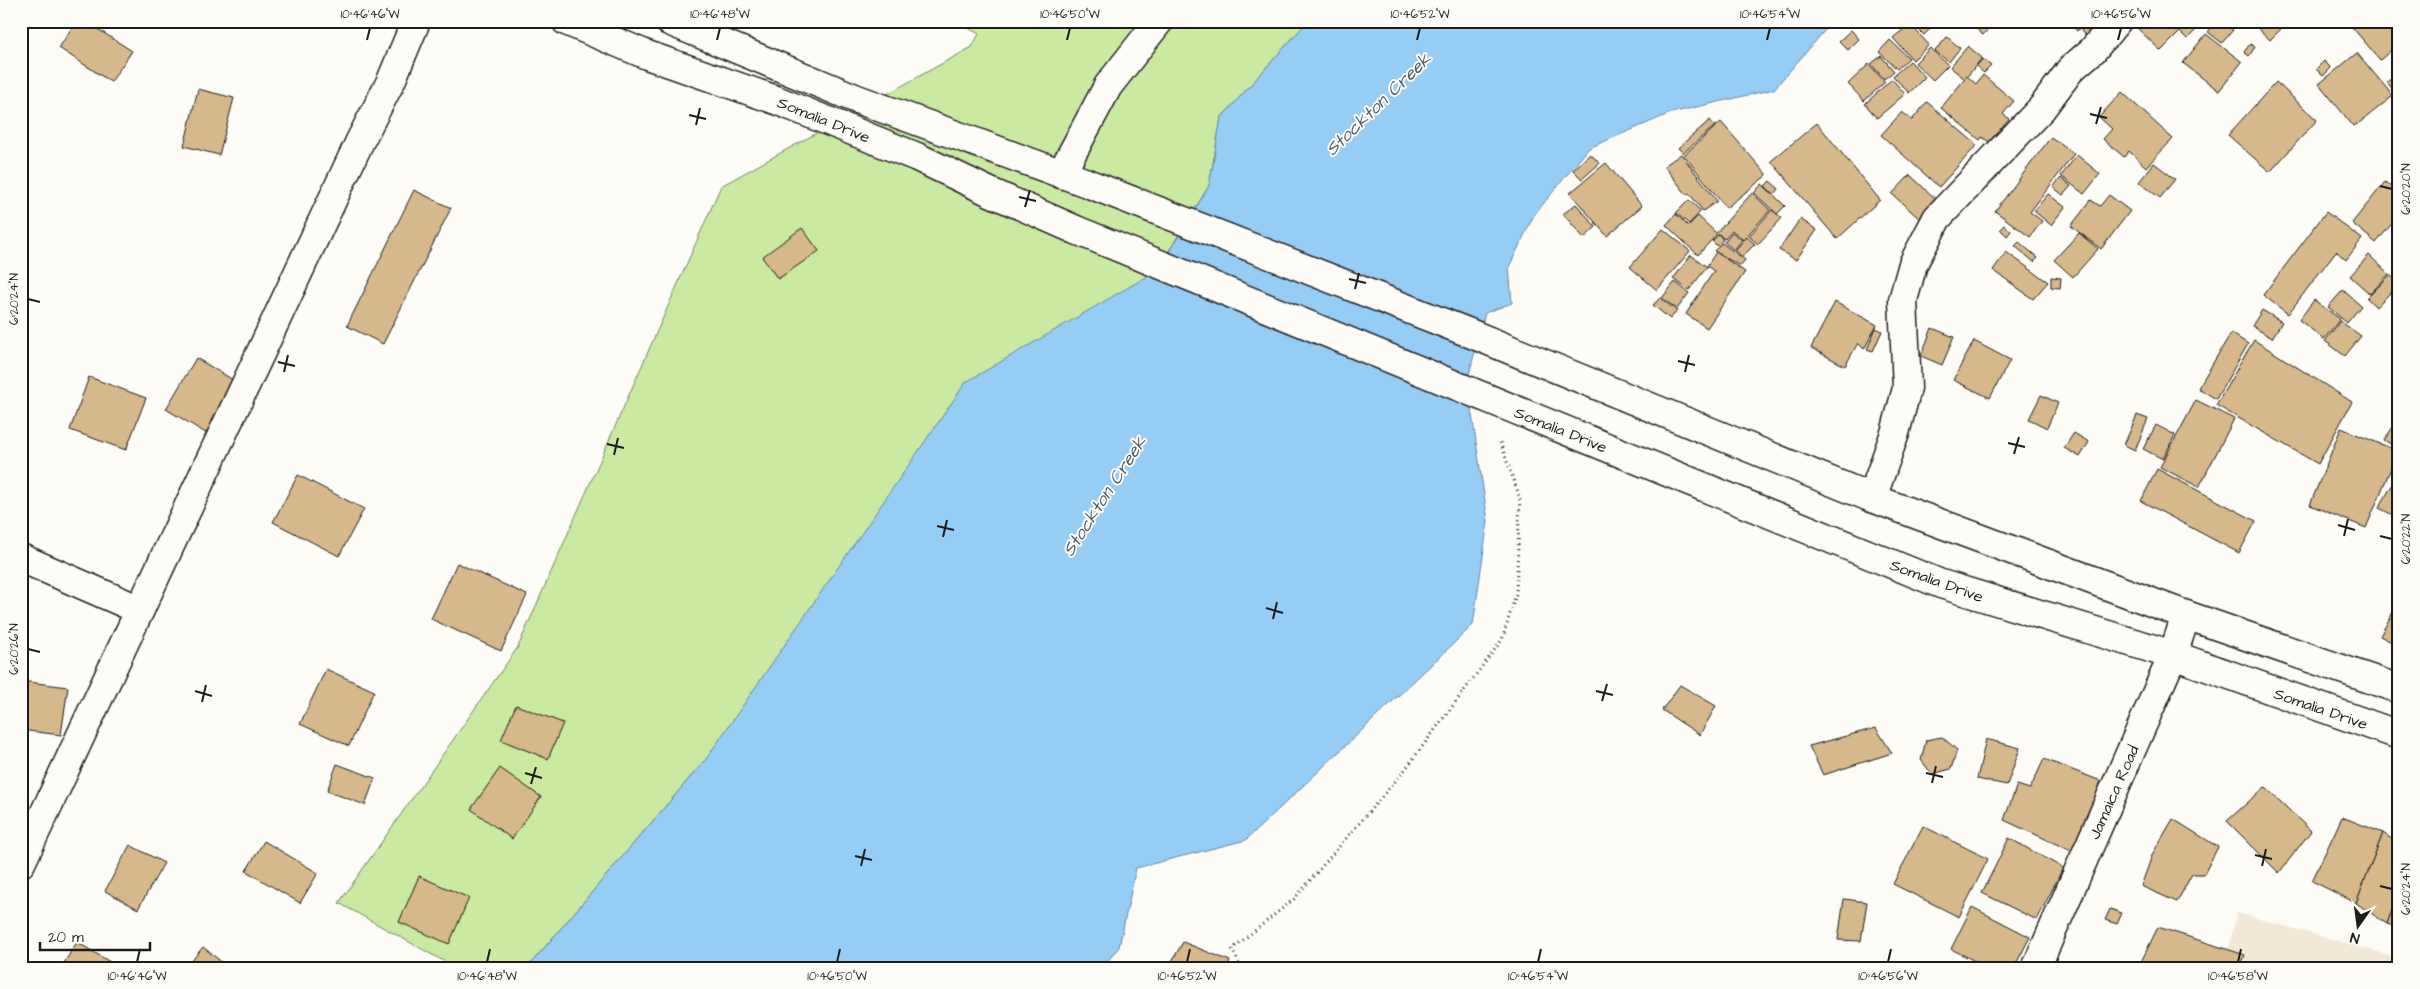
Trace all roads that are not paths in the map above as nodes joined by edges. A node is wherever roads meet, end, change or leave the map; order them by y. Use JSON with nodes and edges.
{"nodes":[{"id":1,"x":416,"y":21,"type":"edge"},
{"id":2,"x":566,"y":21,"type":"edge"},
{"id":3,"x":669,"y":21,"type":"edge"},
{"id":4,"x":1159,"y":21,"type":"edge"},
{"id":5,"x":2117,"y":21,"type":"edge"},
{"id":6,"x":1061,"y":174,"type":"junction"},
{"id":7,"x":1872,"y":498,"type":"junction"},
{"id":8,"x":21,"y":558,"type":"edge"},
{"id":9,"x":140,"y":610,"type":"junction"},
{"id":10,"x":2186,"y":615,"type":"junction"},
{"id":11,"x":2173,"y":655,"type":"junction"},
{"id":12,"x":2399,"y":689,"type":"edge"},
{"id":13,"x":2399,"y":735,"type":"edge"},
{"id":14,"x":21,"y":863,"type":"edge"},
{"id":15,"x":2036,"y":968,"type":"edge"}],
"edges":[{"from":1,"to":9,"type":"main road"},
{"from":2,"to":11,"type":"main road","name":"Somalia Drive"},
{"from":3,"to":6,"type":"main road","name":"Somalia Drive"},
{"from":4,"to":6,"type":"main road"},
{"from":5,"to":7,"type":"main road"},
{"from":6,"to":7,"type":"main road","name":"Somalia Drive"},
{"from":7,"to":10,"type":"main road"},
{"from":8,"to":9,"type":"main road"},
{"from":9,"to":14,"type":"main road"},
{"from":10,"to":11,"type":"main road","name":"Jamaica Road"},
{"from":10,"to":12,"type":"main road"},
{"from":11,"to":13,"type":"main road","name":"Somalia Drive"},
{"from":11,"to":15,"type":"main road","name":"Jamaica Road"}]}
